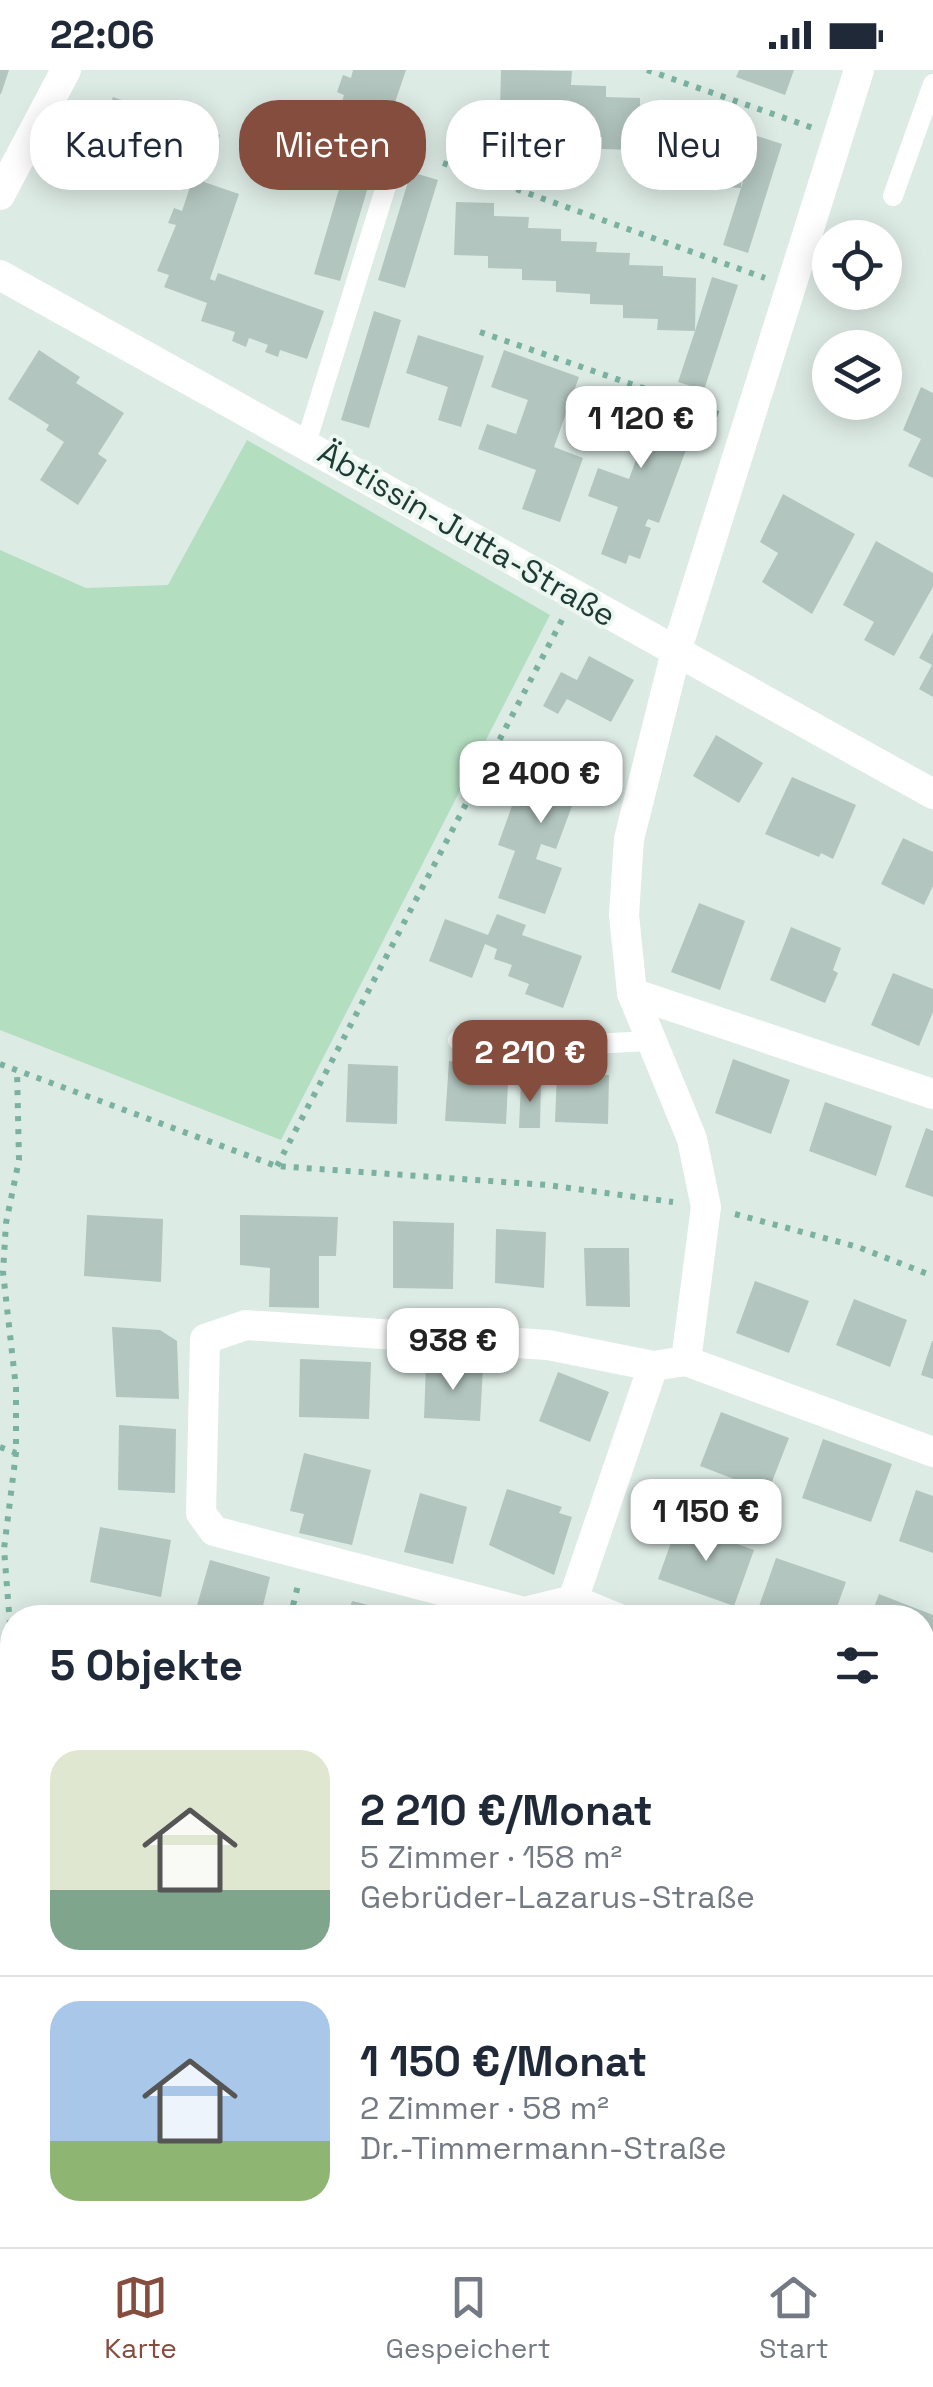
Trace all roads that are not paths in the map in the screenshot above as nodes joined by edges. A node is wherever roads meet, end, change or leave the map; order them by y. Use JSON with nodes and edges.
{"nodes":[{"id":1,"x":66,"y":70,"type":"edge"},
{"id":2,"x":859,"y":70,"type":"edge"},
{"id":3,"x":933,"y":84,"type":"edge"},
{"id":4,"x":385,"y":190,"type":"edge"},
{"id":5,"x":0,"y":196,"type":"edge"},
{"id":6,"x":892,"y":196,"type":"dead end"},
{"id":7,"x":0,"y":275,"type":"edge"},
{"id":8,"x":306,"y":443,"type":"junction"},
{"id":9,"x":676,"y":652,"type":"junction"},
{"id":10,"x":933,"y":794,"type":"edge"},
{"id":11,"x":632,"y":992,"type":"junction"},
{"id":12,"x":458,"y":1040,"type":"dead end"},
{"id":13,"x":650,"y":1041,"type":"junction"},
{"id":14,"x":933,"y":1094,"type":"edge"},
{"id":15,"x":686,"y":1362,"type":"junction"},
{"id":16,"x":653,"y":1366,"type":"junction"},
{"id":17,"x":933,"y":1452,"type":"edge"},
{"id":18,"x":573,"y":1600,"type":"junction"},
{"id":19,"x":497,"y":1605,"type":"edge"},
{"id":20,"x":553,"y":1605,"type":"edge"},
{"id":21,"x":585,"y":1605,"type":"edge"}],
"edges":[{"from":1,"to":5,"type":"street"},
{"from":2,"to":9,"type":"street"},
{"from":3,"to":6,"type":"lane"},
{"from":4,"to":8,"type":"lane"},
{"from":7,"to":8,"type":"street","name":"Äbtissin-Jutta-Straße"},
{"from":8,"to":9,"type":"street","name":"Äbtissin-Jutta-Straße"},
{"from":9,"to":10,"type":"street","name":"Äbtissin-Jutta-Straße"},
{"from":9,"to":11,"type":"street"},
{"from":11,"to":13,"type":"street"},
{"from":11,"to":14,"type":"street"},
{"from":12,"to":13,"type":"lane"},
{"from":13,"to":15,"type":"street"},
{"from":15,"to":16,"type":"street"},
{"from":15,"to":17,"type":"street"},
{"from":16,"to":18,"type":"street"},
{"from":16,"to":19,"type":"street"},
{"from":18,"to":20,"type":"street"},
{"from":18,"to":21,"type":"street"}]}
